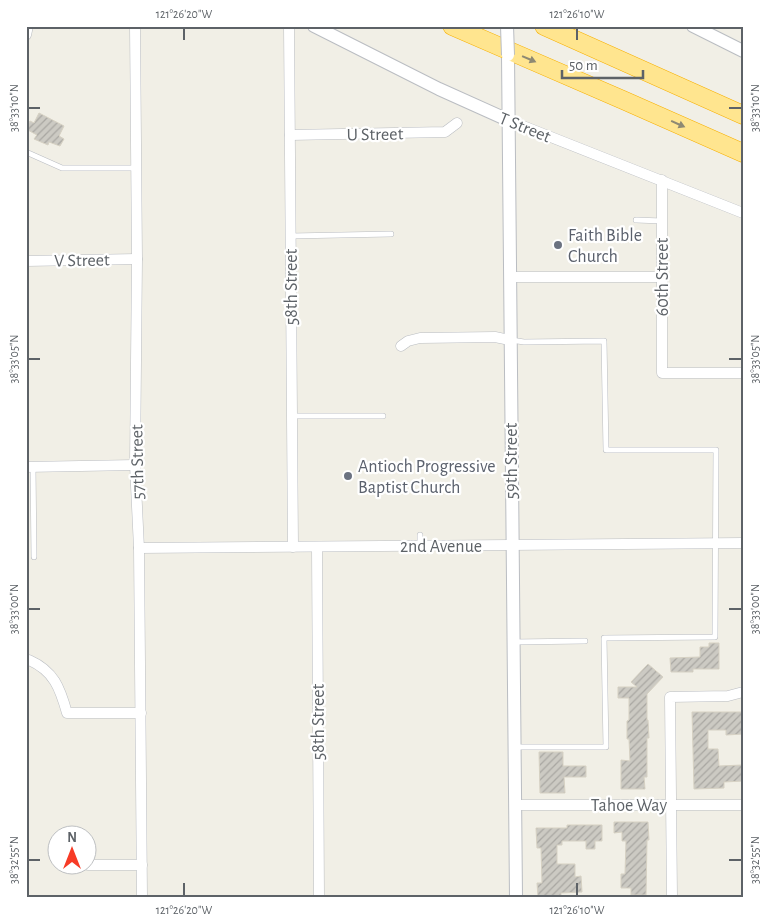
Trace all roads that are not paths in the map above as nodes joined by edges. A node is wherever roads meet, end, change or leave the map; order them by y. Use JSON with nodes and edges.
{"nodes":[{"id":1,"x":28,"y":26,"type":"edge"},
{"id":2,"x":135,"y":26,"type":"edge"},
{"id":3,"x":289,"y":26,"type":"edge"},
{"id":4,"x":314,"y":26,"type":"edge"},
{"id":5,"x":452,"y":26,"type":"edge"},
{"id":6,"x":507,"y":26,"type":"edge"},
{"id":7,"x":544,"y":26,"type":"edge"},
{"id":8,"x":693,"y":26,"type":"edge"},
{"id":9,"x":26,"y":35,"type":"edge"},
{"id":10,"x":743,"y":51,"type":"edge"},
{"id":11,"x":743,"y":115,"type":"edge"},
{"id":12,"x":508,"y":120,"type":"junction"},
{"id":13,"x":457,"y":123,"type":"dead end"},
{"id":14,"x":290,"y":135,"type":"junction"},
{"id":15,"x":26,"y":152,"type":"edge"},
{"id":16,"x":743,"y":153,"type":"edge"},
{"id":17,"x":136,"y":168,"type":"junction"},
{"id":18,"x":662,"y":180,"type":"junction"},
{"id":19,"x":743,"y":212,"type":"edge"},
{"id":20,"x":636,"y":220,"type":"dead end"},
{"id":21,"x":662,"y":221,"type":"junction"},
{"id":22,"x":391,"y":234,"type":"dead end"},
{"id":23,"x":291,"y":236,"type":"junction"},
{"id":24,"x":137,"y":259,"type":"junction"},
{"id":25,"x":26,"y":261,"type":"edge"},
{"id":26,"x":510,"y":277,"type":"junction"},
{"id":27,"x":662,"y":277,"type":"junction"},
{"id":28,"x":510,"y":340,"type":"junction"},
{"id":29,"x":402,"y":346,"type":"dead end"},
{"id":30,"x":743,"y":373,"type":"edge"},
{"id":31,"x":292,"y":416,"type":"junction"},
{"id":32,"x":383,"y":416,"type":"dead end"},
{"id":33,"x":135,"y":465,"type":"junction"},
{"id":34,"x":30,"y":467,"type":"edge"},
{"id":35,"x":715,"y":543,"type":"junction"},
{"id":36,"x":743,"y":543,"type":"edge"},
{"id":37,"x":513,"y":545,"type":"junction"},
{"id":38,"x":293,"y":547,"type":"junction"},
{"id":39,"x":317,"y":547,"type":"junction"},
{"id":40,"x":139,"y":548,"type":"junction"},
{"id":41,"x":34,"y":557,"type":"dead end"},
{"id":42,"x":585,"y":641,"type":"dead end"},
{"id":43,"x":514,"y":642,"type":"junction"},
{"id":44,"x":29,"y":660,"type":"dead end"},
{"id":45,"x":743,"y":692,"type":"edge"},
{"id":46,"x":141,"y":713,"type":"junction"},
{"id":47,"x":515,"y":747,"type":"junction"},
{"id":48,"x":516,"y":805,"type":"junction"},
{"id":49,"x":671,"y":805,"type":"junction"},
{"id":50,"x":743,"y":805,"type":"edge"},
{"id":51,"x":98,"y":865,"type":"edge"},
{"id":52,"x":142,"y":865,"type":"junction"},
{"id":53,"x":142,"y":897,"type":"edge"},
{"id":54,"x":319,"y":897,"type":"edge"},
{"id":55,"x":516,"y":897,"type":"edge"},
{"id":56,"x":672,"y":897,"type":"edge"}],
"edges":[{"from":1,"to":9,"type":"street"},
{"from":2,"to":17,"type":"street","name":"57th Street"},
{"from":3,"to":14,"type":"street","name":"58th Street"},
{"from":4,"to":12,"type":"street","name":"T Street"},
{"from":5,"to":16,"type":"highway","one_way":true},
{"from":6,"to":12,"type":"street","name":"59th Street","bridge":true},
{"from":7,"to":11,"type":"highway"},
{"from":8,"to":10,"type":"street"},
{"from":12,"to":18,"type":"street","name":"T Street"},
{"from":12,"to":26,"type":"street","name":"59th Street"},
{"from":13,"to":14,"type":"street","name":"U Street"},
{"from":14,"to":23,"type":"street","name":"58th Street"},
{"from":15,"to":17,"type":"lane"},
{"from":17,"to":24,"type":"street","name":"57th Street"},
{"from":18,"to":19,"type":"street","name":"T Street"},
{"from":18,"to":21,"type":"street","name":"60th Street"},
{"from":20,"to":21,"type":"lane"},
{"from":21,"to":27,"type":"street","name":"60th Street"},
{"from":22,"to":23,"type":"lane"},
{"from":23,"to":31,"type":"street","name":"58th Street"},
{"from":24,"to":25,"type":"street","name":"V Street"},
{"from":24,"to":33,"type":"street","name":"57th Street"},
{"from":26,"to":27,"type":"street"},
{"from":26,"to":28,"type":"street","name":"59th Street"},
{"from":27,"to":30,"type":"street","name":"60th Street"},
{"from":28,"to":29,"type":"street"},
{"from":28,"to":35,"type":"lane"},
{"from":28,"to":37,"type":"street","name":"59th Street"},
{"from":31,"to":32,"type":"lane"},
{"from":31,"to":38,"type":"street","name":"58th Street"},
{"from":33,"to":34,"type":"street"},
{"from":33,"to":40,"type":"street","name":"57th Street"},
{"from":34,"to":41,"type":"lane"},
{"from":35,"to":36,"type":"street","name":"2nd Avenue"},
{"from":35,"to":37,"type":"street","name":"2nd Avenue"},
{"from":35,"to":47,"type":"lane"},
{"from":37,"to":39,"type":"street","name":"2nd Avenue"},
{"from":37,"to":43,"type":"street","name":"59th Street"},
{"from":38,"to":39,"type":"street","name":"2nd Avenue"},
{"from":38,"to":40,"type":"street","name":"2nd Avenue"},
{"from":39,"to":54,"type":"street","name":"58th Street"},
{"from":40,"to":46,"type":"street","name":"57th Street"},
{"from":42,"to":43,"type":"lane"},
{"from":43,"to":47,"type":"street","name":"59th Street"},
{"from":44,"to":46,"type":"street"},
{"from":45,"to":49,"type":"street"},
{"from":46,"to":52,"type":"street","name":"57th Street"},
{"from":47,"to":48,"type":"street","name":"59th Street"},
{"from":48,"to":49,"type":"street","name":"Tahoe Way"},
{"from":48,"to":55,"type":"street","name":"59th Street"},
{"from":49,"to":50,"type":"street","name":"Tahoe Way"},
{"from":49,"to":56,"type":"street"},
{"from":51,"to":52,"type":"street"},
{"from":52,"to":53,"type":"street","name":"57th Street"}]}
